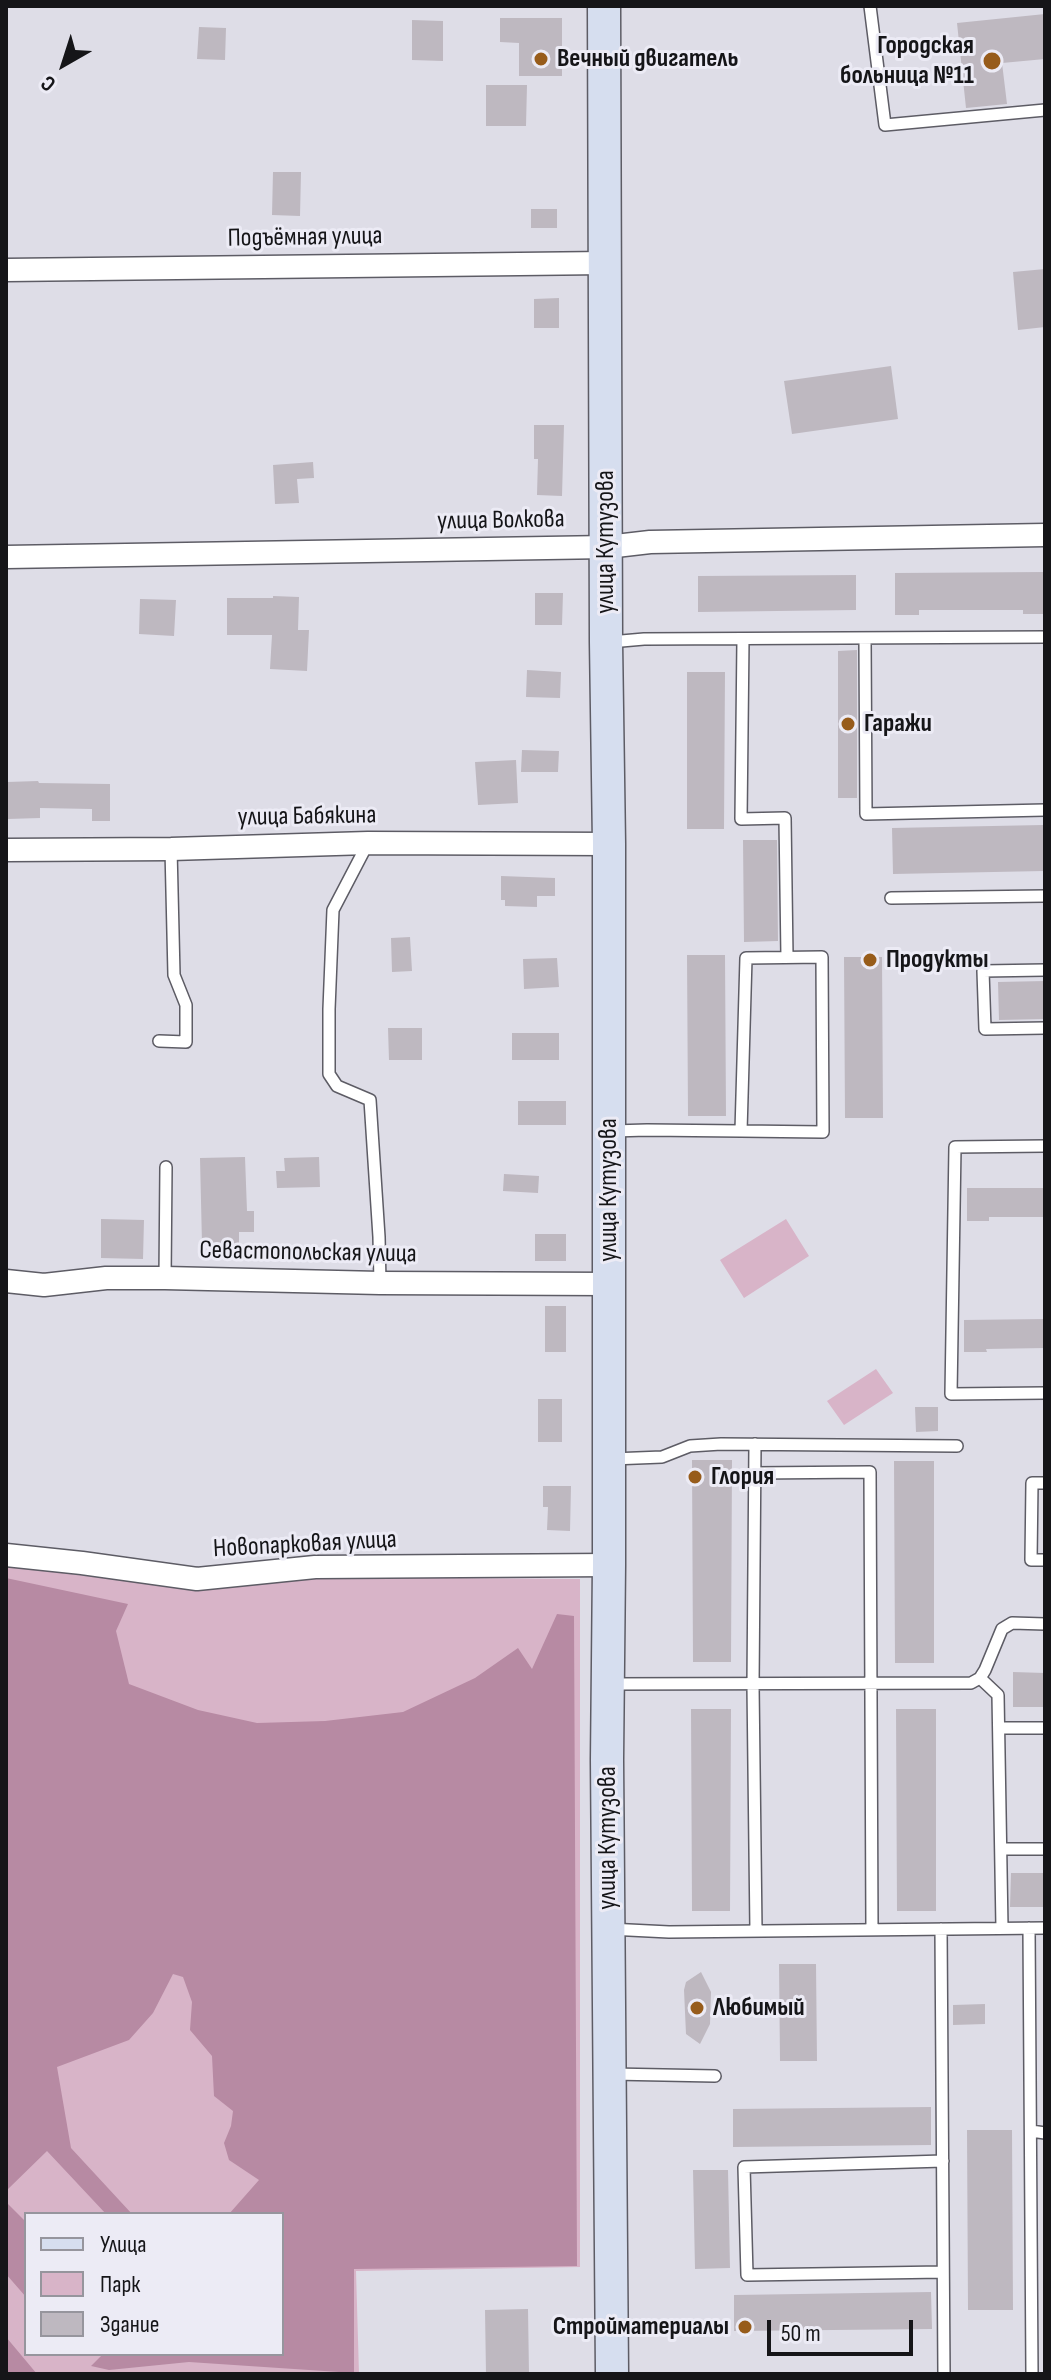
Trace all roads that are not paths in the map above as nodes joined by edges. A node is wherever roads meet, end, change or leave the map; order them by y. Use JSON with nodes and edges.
{"nodes":[{"id":1,"x":604,"y":6,"type":"edge"},
{"id":2,"x":870,"y":6,"type":"edge"},
{"id":3,"x":1045,"y":110,"type":"edge"},
{"id":4,"x":605,"y":263,"type":"junction"},
{"id":5,"x":6,"y":270,"type":"edge"},
{"id":6,"x":1045,"y":535,"type":"edge"},
{"id":7,"x":607,"y":547,"type":"junction"},
{"id":8,"x":6,"y":557,"type":"edge"},
{"id":9,"x":1045,"y":637,"type":"edge"},
{"id":10,"x":743,"y":639,"type":"junction"},
{"id":11,"x":865,"y":639,"type":"junction"},
{"id":12,"x":606,"y":642,"type":"junction"},
{"id":13,"x":1045,"y":810,"type":"edge"},
{"id":14,"x":368,"y":843,"type":"junction"},
{"id":15,"x":609,"y":844,"type":"junction"},
{"id":16,"x":171,"y":849,"type":"junction"},
{"id":17,"x":6,"y":850,"type":"edge"},
{"id":18,"x":1045,"y":896,"type":"edge"},
{"id":19,"x":891,"y":898,"type":"dead end"},
{"id":20,"x":787,"y":957,"type":"junction"},
{"id":21,"x":1045,"y":970,"type":"edge"},
{"id":22,"x":1045,"y":1028,"type":"edge"},
{"id":23,"x":159,"y":1041,"type":"dead end"},
{"id":24,"x":741,"y":1131,"type":"junction"},
{"id":25,"x":608,"y":1132,"type":"junction"},
{"id":26,"x":1045,"y":1146,"type":"edge"},
{"id":27,"x":166,"y":1167,"type":"dead end"},
{"id":28,"x":165,"y":1278,"type":"junction"},
{"id":29,"x":6,"y":1281,"type":"edge"},
{"id":30,"x":380,"y":1283,"type":"junction"},
{"id":31,"x":609,"y":1284,"type":"junction"},
{"id":32,"x":1045,"y":1393,"type":"edge"},
{"id":33,"x":755,"y":1444,"type":"junction"},
{"id":34,"x":957,"y":1446,"type":"dead end"},
{"id":35,"x":608,"y":1459,"type":"junction"},
{"id":36,"x":755,"y":1473,"type":"junction"},
{"id":37,"x":1045,"y":1483,"type":"edge"},
{"id":38,"x":6,"y":1555,"type":"edge"},
{"id":39,"x":1045,"y":1560,"type":"edge"},
{"id":40,"x":609,"y":1565,"type":"junction"},
{"id":41,"x":1045,"y":1624,"type":"edge"},
{"id":42,"x":980,"y":1678,"type":"junction"},
{"id":43,"x":609,"y":1684,"type":"junction"},
{"id":44,"x":872,"y":1684,"type":"junction"},
{"id":45,"x":753,"y":1685,"type":"junction"},
{"id":46,"x":999,"y":1728,"type":"junction"},
{"id":47,"x":1045,"y":1728,"type":"edge"},
{"id":48,"x":1001,"y":1849,"type":"junction"},
{"id":49,"x":1045,"y":1849,"type":"edge"},
{"id":50,"x":1002,"y":1928,"type":"junction"},
{"id":51,"x":1029,"y":1928,"type":"junction"},
{"id":52,"x":1045,"y":1928,"type":"edge"},
{"id":53,"x":609,"y":1929,"type":"junction"},
{"id":54,"x":941,"y":1929,"type":"junction"},
{"id":55,"x":872,"y":1930,"type":"junction"},
{"id":56,"x":756,"y":1931,"type":"junction"},
{"id":57,"x":610,"y":2074,"type":"junction"},
{"id":58,"x":715,"y":2076,"type":"dead end"},
{"id":59,"x":1031,"y":2131,"type":"junction"},
{"id":60,"x":1045,"y":2133,"type":"edge"},
{"id":61,"x":943,"y":2161,"type":"junction"},
{"id":62,"x":943,"y":2272,"type":"junction"},
{"id":63,"x":612,"y":2374,"type":"edge"},
{"id":64,"x":944,"y":2374,"type":"edge"},
{"id":65,"x":1032,"y":2374,"type":"edge"}],
"edges":[{"from":1,"to":4,"type":"main road","name":"улица Кутузова"},
{"from":2,"to":3,"type":"lane"},
{"from":4,"to":5,"type":"street","name":"Подъёмная улица"},
{"from":4,"to":7,"type":"main road","name":"улица Кутузова"},
{"from":6,"to":7,"type":"street","name":"улица Волкова"},
{"from":7,"to":8,"type":"street","name":"улица Волкова"},
{"from":7,"to":12,"type":"main road","name":"улица Кутузова"},
{"from":9,"to":11,"type":"lane"},
{"from":10,"to":11,"type":"lane"},
{"from":10,"to":12,"type":"lane"},
{"from":10,"to":20,"type":"lane"},
{"from":11,"to":13,"type":"lane"},
{"from":12,"to":15,"type":"main road","name":"улица Кутузова"},
{"from":14,"to":15,"type":"street","name":"улица Бабякина"},
{"from":14,"to":16,"type":"street","name":"улица Бабякина"},
{"from":14,"to":30,"type":"lane"},
{"from":15,"to":25,"type":"main road","name":"улица Кутузова"},
{"from":16,"to":17,"type":"street","name":"улица Бабякина"},
{"from":16,"to":23,"type":"lane"},
{"from":18,"to":19,"type":"lane"},
{"from":20,"to":24,"type":"lane"},
{"from":20,"to":24,"type":"lane"},
{"from":21,"to":22,"type":"lane"},
{"from":24,"to":25,"type":"lane"},
{"from":25,"to":31,"type":"main road","name":"улица Кутузова"},
{"from":26,"to":32,"type":"lane"},
{"from":27,"to":28,"type":"lane"},
{"from":28,"to":29,"type":"street","name":"Севастопольская улица"},
{"from":28,"to":30,"type":"street","name":"Севастопольская улица"},
{"from":30,"to":31,"type":"street","name":"Севастопольская улица"},
{"from":31,"to":35,"type":"main road","name":"улица Кутузова"},
{"from":33,"to":34,"type":"lane"},
{"from":33,"to":35,"type":"lane"},
{"from":33,"to":36,"type":"lane"},
{"from":35,"to":40,"type":"main road","name":"улица Кутузова"},
{"from":36,"to":44,"type":"lane"},
{"from":36,"to":45,"type":"lane"},
{"from":37,"to":39,"type":"lane"},
{"from":38,"to":40,"type":"street","name":"Новопарковая улица"},
{"from":40,"to":43,"type":"main road","name":"улица Кутузова"},
{"from":41,"to":42,"type":"lane"},
{"from":42,"to":44,"type":"lane"},
{"from":42,"to":46,"type":"lane"},
{"from":43,"to":45,"type":"lane"},
{"from":43,"to":53,"type":"main road","name":"улица Кутузова"},
{"from":44,"to":45,"type":"lane"},
{"from":44,"to":55,"type":"lane"},
{"from":45,"to":56,"type":"lane"},
{"from":46,"to":47,"type":"lane"},
{"from":46,"to":48,"type":"lane"},
{"from":48,"to":49,"type":"lane"},
{"from":48,"to":50,"type":"lane"},
{"from":50,"to":51,"type":"lane"},
{"from":50,"to":54,"type":"lane"},
{"from":51,"to":52,"type":"lane"},
{"from":51,"to":59,"type":"lane"},
{"from":53,"to":56,"type":"lane"},
{"from":53,"to":57,"type":"main road","name":"улица Кутузова"},
{"from":54,"to":55,"type":"lane"},
{"from":54,"to":61,"type":"lane"},
{"from":55,"to":56,"type":"lane"},
{"from":57,"to":58,"type":"lane"},
{"from":57,"to":63,"type":"main road","name":"улица Кутузова"},
{"from":59,"to":60,"type":"lane"},
{"from":59,"to":65,"type":"lane"},
{"from":61,"to":62,"type":"lane"},
{"from":61,"to":62,"type":"lane"},
{"from":62,"to":64,"type":"lane"}]}
